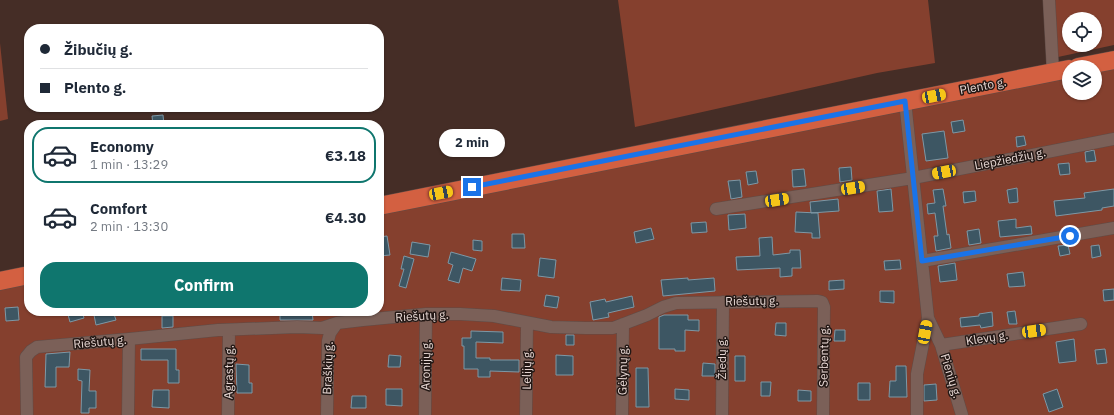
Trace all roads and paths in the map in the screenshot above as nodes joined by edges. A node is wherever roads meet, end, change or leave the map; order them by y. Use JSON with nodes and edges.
{"nodes":[{"id":1,"x":1049,"y":0,"type":"edge"},
{"id":2,"x":1114,"y":60,"type":"edge"},
{"id":3,"x":1102,"y":62,"type":"edge"},
{"id":4,"x":1061,"y":70,"type":"edge"},
{"id":5,"x":905,"y":101,"type":"junction"},
{"id":6,"x":1114,"y":139,"type":"edge"},
{"id":7,"x":913,"y":178,"type":"junction"},
{"id":8,"x":384,"y":205,"type":"edge"},
{"id":9,"x":716,"y":209,"type":"dead end"},
{"id":10,"x":1114,"y":228,"type":"edge"},
{"id":11,"x":922,"y":261,"type":"junction"},
{"id":12,"x":24,"y":276,"type":"edge"},
{"id":13,"x":0,"y":281,"type":"edge"},
{"id":14,"x":818,"y":301,"type":"joint"},
{"id":15,"x":723,"y":302,"type":"junction"},
{"id":16,"x":426,"y":314,"type":"junction"},
{"id":17,"x":928,"y":318,"type":"junction"},
{"id":18,"x":337,"y":323,"type":"junction"},
{"id":19,"x":528,"y":323,"type":"junction"},
{"id":20,"x":623,"y":324,"type":"junction"},
{"id":21,"x":1081,"y":324,"type":"dead end"},
{"id":22,"x":229,"y":330,"type":"junction"},
{"id":23,"x":129,"y":340,"type":"junction"},
{"id":24,"x":941,"y":345,"type":"junction"},
{"id":25,"x":27,"y":415,"type":"edge"},
{"id":26,"x":128,"y":415,"type":"edge"},
{"id":27,"x":228,"y":415,"type":"edge"},
{"id":28,"x":327,"y":415,"type":"edge"},
{"id":29,"x":425,"y":415,"type":"edge"},
{"id":30,"x":526,"y":415,"type":"edge"},
{"id":31,"x":622,"y":415,"type":"edge"},
{"id":32,"x":722,"y":415,"type":"edge"},
{"id":33,"x":823,"y":415,"type":"edge"},
{"id":34,"x":917,"y":415,"type":"edge"},
{"id":35,"x":962,"y":415,"type":"edge"}],
"edges":[{"from":1,"to":4,"type":"street"},
{"from":2,"to":3,"type":"highway"},
{"from":4,"to":5,"type":"highway","name":"Plento g."},
{"from":5,"to":7,"type":"street","name":"Pienių g."},
{"from":5,"to":8,"type":"highway","name":"Plento g."},
{"from":6,"to":7,"type":"street","name":"Liepžiedžių g."},
{"from":7,"to":9,"type":"street","name":"Liepžiedžių g."},
{"from":7,"to":11,"type":"street","name":"Pienių g."},
{"from":10,"to":11,"type":"street"},
{"from":11,"to":17,"type":"street","name":"Pienių g."},
{"from":12,"to":13,"type":"highway"},
{"from":14,"to":15,"type":"street","name":"Riešutų g."},
{"from":14,"to":33,"type":"street","name":"Serbentų g."},
{"from":15,"to":20,"type":"street","name":"Riešutų g."},
{"from":15,"to":32,"type":"street","name":"Žiedų g."},
{"from":16,"to":18,"type":"street","name":"Riešutų g."},
{"from":16,"to":19,"type":"street","name":"Riešutų g."},
{"from":16,"to":29,"type":"street","name":"Aronijų g."},
{"from":17,"to":24,"type":"street","name":"Pienių g."},
{"from":17,"to":34,"type":"street"},
{"from":18,"to":22,"type":"street","name":"Riešutų g."},
{"from":18,"to":28,"type":"street","name":"Braškių g."},
{"from":19,"to":20,"type":"street","name":"Riešutų g."},
{"from":19,"to":30,"type":"street","name":"Lelijų g."},
{"from":20,"to":31,"type":"street","name":"Gėlynų g."},
{"from":21,"to":24,"type":"street","name":"Klevų g."},
{"from":22,"to":23,"type":"street","name":"Riešutų g."},
{"from":22,"to":27,"type":"street","name":"Agrastų g."},
{"from":23,"to":25,"type":"street","name":"Riešutų g."},
{"from":23,"to":26,"type":"street"},
{"from":24,"to":35,"type":"street","name":"Pienių g."}]}
